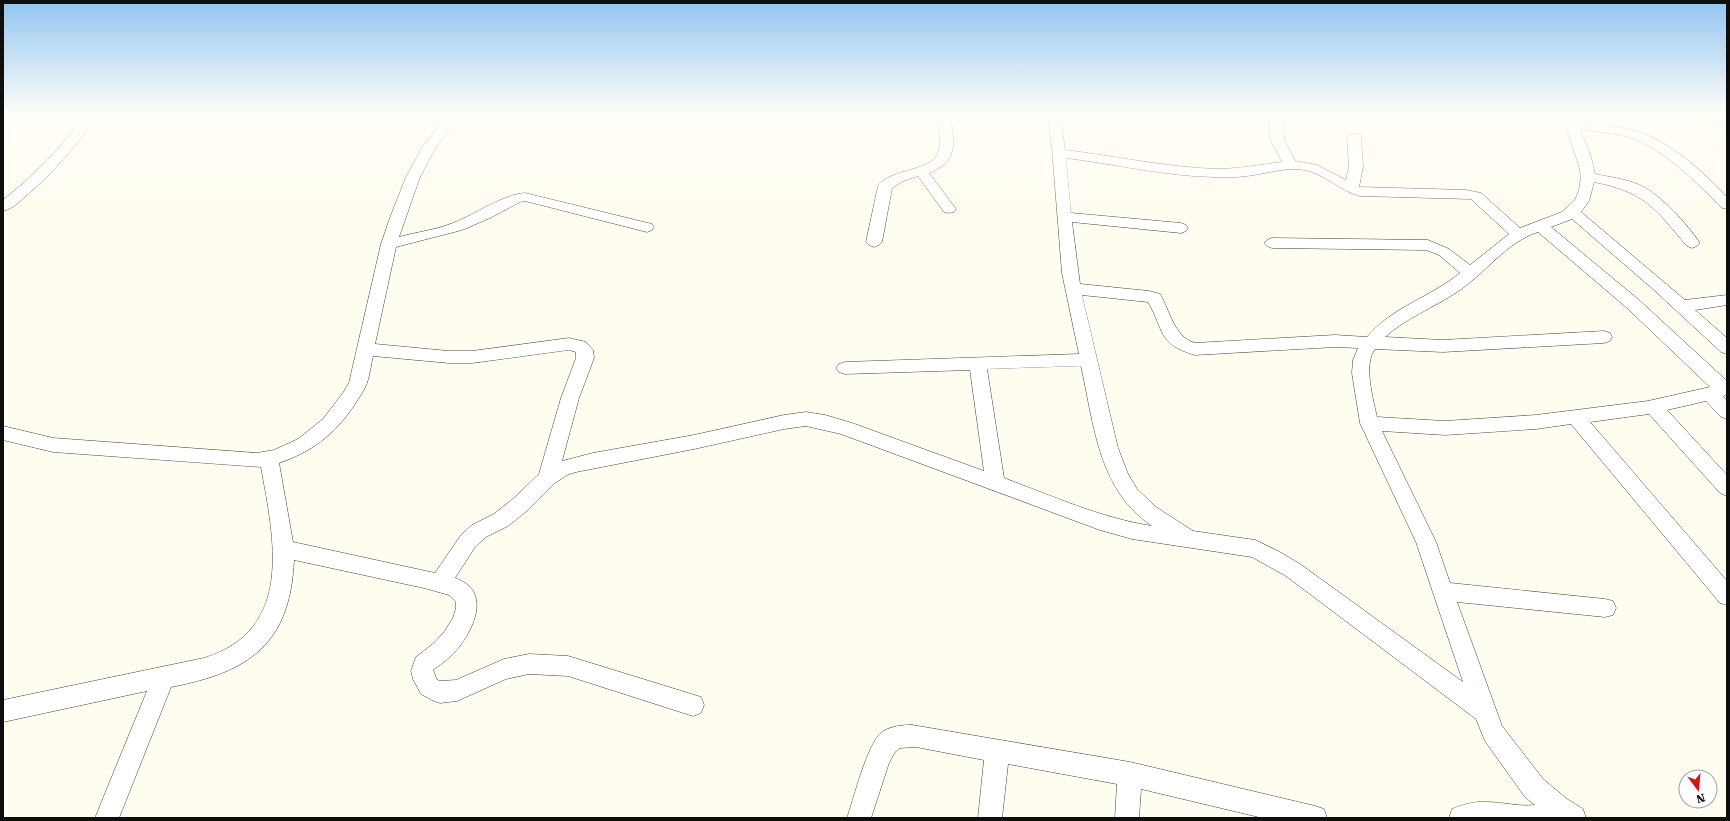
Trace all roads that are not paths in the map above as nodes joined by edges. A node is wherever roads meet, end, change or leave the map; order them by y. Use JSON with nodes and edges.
{"nodes":[{"id":1,"x":62,"y":151,"type":"edge"},
{"id":2,"x":427,"y":151,"type":"edge"},
{"id":3,"x":946,"y":151,"type":"edge"},
{"id":4,"x":1283,"y":151,"type":"edge"},
{"id":5,"x":1355,"y":151,"type":"edge"},
{"id":6,"x":1583,"y":151,"type":"edge"},
{"id":7,"x":1665,"y":151,"type":"edge"},
{"id":8,"x":1058,"y":153,"type":"joint"},
{"id":9,"x":1291,"y":166,"type":"junction"},
{"id":10,"x":921,"y":171,"type":"junction"},
{"id":11,"x":1588,"y":177,"type":"junction"},
{"id":12,"x":1351,"y":189,"type":"junction"},
{"id":13,"x":1726,"y":202,"type":"edge"},
{"id":14,"x":3,"y":208,"type":"edge"},
{"id":15,"x":949,"y":209,"type":"dead end"},
{"id":16,"x":1573,"y":213,"type":"junction"},
{"id":17,"x":1064,"y":217,"type":"junction"},
{"id":18,"x":1539,"y":225,"type":"junction"},
{"id":19,"x":647,"y":227,"type":"dead end"},
{"id":20,"x":1181,"y":228,"type":"dead end"},
{"id":21,"x":1518,"y":234,"type":"junction"},
{"id":22,"x":874,"y":242,"type":"dead end"},
{"id":23,"x":1272,"y":243,"type":"dead end"},
{"id":24,"x":1692,"y":243,"type":"dead end"},
{"id":25,"x":389,"y":244,"type":"junction"},
{"id":26,"x":1470,"y":273,"type":"junction"},
{"id":27,"x":1074,"y":289,"type":"junction"},
{"id":28,"x":1727,"y":300,"type":"edge"},
{"id":29,"x":1682,"y":306,"type":"junction"},
{"id":30,"x":1604,"y":337,"type":"dead end"},
{"id":31,"x":1371,"y":342,"type":"junction"},
{"id":32,"x":1727,"y":348,"type":"edge"},
{"id":33,"x":366,"y":349,"type":"junction"},
{"id":34,"x":1089,"y":360,"type":"junction"},
{"id":35,"x":978,"y":364,"type":"junction"},
{"id":36,"x":845,"y":368,"type":"dead end"},
{"id":37,"x":1720,"y":390,"type":"edge"},
{"id":38,"x":1653,"y":407,"type":"junction"},
{"id":39,"x":1727,"y":412,"type":"edge"},
{"id":40,"x":1576,"y":418,"type":"junction"},
{"id":41,"x":1369,"y":423,"type":"junction"},
{"id":42,"x":3,"y":433,"type":"edge"},
{"id":43,"x":269,"y":458,"type":"junction"},
{"id":44,"x":548,"y":478,"type":"junction"},
{"id":45,"x":995,"y":484,"type":"junction"},
{"id":46,"x":1727,"y":488,"type":"edge"},
{"id":47,"x":1189,"y":538,"type":"junction"},
{"id":48,"x":284,"y":549,"type":"junction"},
{"id":49,"x":440,"y":583,"type":"junction"},
{"id":50,"x":1442,"y":591,"type":"junction"},
{"id":51,"x":1727,"y":596,"type":"edge"},
{"id":52,"x":1605,"y":608,"type":"dead end"},
{"id":53,"x":164,"y":677,"type":"junction"},
{"id":54,"x":693,"y":705,"type":"dead end"},
{"id":55,"x":3,"y":711,"type":"edge"},
{"id":56,"x":1484,"y":711,"type":"junction"},
{"id":57,"x":997,"y":750,"type":"junction"},
{"id":58,"x":1130,"y":774,"type":"junction"},
{"id":59,"x":1270,"y":813,"type":"edge"},
{"id":60,"x":1566,"y":813,"type":"edge"},
{"id":61,"x":108,"y":818,"type":"edge"},
{"id":62,"x":859,"y":818,"type":"edge"},
{"id":63,"x":990,"y":818,"type":"edge"},
{"id":64,"x":1127,"y":818,"type":"edge"},
{"id":65,"x":1315,"y":818,"type":"edge"},
{"id":66,"x":1461,"y":818,"type":"edge"},
{"id":67,"x":1523,"y":818,"type":"edge"},
{"id":68,"x":1528,"y":818,"type":"edge"}],
"edges":[{"from":1,"to":14,"type":"street"},
{"from":2,"to":25,"type":"street"},
{"from":3,"to":10,"type":"street"},
{"from":4,"to":9,"type":"street"},
{"from":5,"to":12,"type":"street"},
{"from":6,"to":11,"type":"street"},
{"from":7,"to":13,"type":"street"},
{"from":8,"to":9,"type":"street"},
{"from":8,"to":17,"type":"street"},
{"from":9,"to":12,"type":"street"},
{"from":10,"to":15,"type":"street"},
{"from":10,"to":22,"type":"street"},
{"from":11,"to":16,"type":"street"},
{"from":11,"to":24,"type":"street"},
{"from":12,"to":21,"type":"street"},
{"from":16,"to":18,"type":"street"},
{"from":16,"to":29,"type":"street"},
{"from":17,"to":20,"type":"street"},
{"from":17,"to":27,"type":"street"},
{"from":18,"to":21,"type":"street"},
{"from":18,"to":37,"type":"street"},
{"from":19,"to":25,"type":"street"},
{"from":21,"to":26,"type":"street"},
{"from":23,"to":26,"type":"street"},
{"from":25,"to":33,"type":"street"},
{"from":26,"to":31,"type":"street"},
{"from":27,"to":31,"type":"street"},
{"from":27,"to":34,"type":"street"},
{"from":28,"to":29,"type":"street"},
{"from":29,"to":32,"type":"street"},
{"from":30,"to":31,"type":"street"},
{"from":31,"to":41,"type":"street"},
{"from":33,"to":43,"type":"street"},
{"from":33,"to":44,"type":"street"},
{"from":34,"to":35,"type":"street"},
{"from":34,"to":47,"type":"street"},
{"from":35,"to":36,"type":"street"},
{"from":35,"to":45,"type":"street"},
{"from":37,"to":38,"type":"street"},
{"from":37,"to":39,"type":"street"},
{"from":38,"to":40,"type":"street"},
{"from":38,"to":46,"type":"street"},
{"from":40,"to":41,"type":"street"},
{"from":40,"to":51,"type":"street"},
{"from":41,"to":50,"type":"street"},
{"from":42,"to":43,"type":"street"},
{"from":43,"to":48,"type":"street"},
{"from":44,"to":45,"type":"street"},
{"from":44,"to":49,"type":"street"},
{"from":45,"to":47,"type":"street"},
{"from":47,"to":56,"type":"street"},
{"from":48,"to":49,"type":"street"},
{"from":48,"to":53,"type":"street"},
{"from":49,"to":54,"type":"street"},
{"from":50,"to":52,"type":"street"},
{"from":50,"to":56,"type":"street"},
{"from":53,"to":55,"type":"street"},
{"from":53,"to":61,"type":"street"},
{"from":56,"to":60,"type":"street"},
{"from":57,"to":58,"type":"street"},
{"from":57,"to":62,"type":"street"},
{"from":57,"to":63,"type":"street"},
{"from":58,"to":59,"type":"street"},
{"from":58,"to":64,"type":"street"},
{"from":59,"to":65,"type":"street"},
{"from":60,"to":68,"type":"street"},
{"from":66,"to":67,"type":"street"}]}
